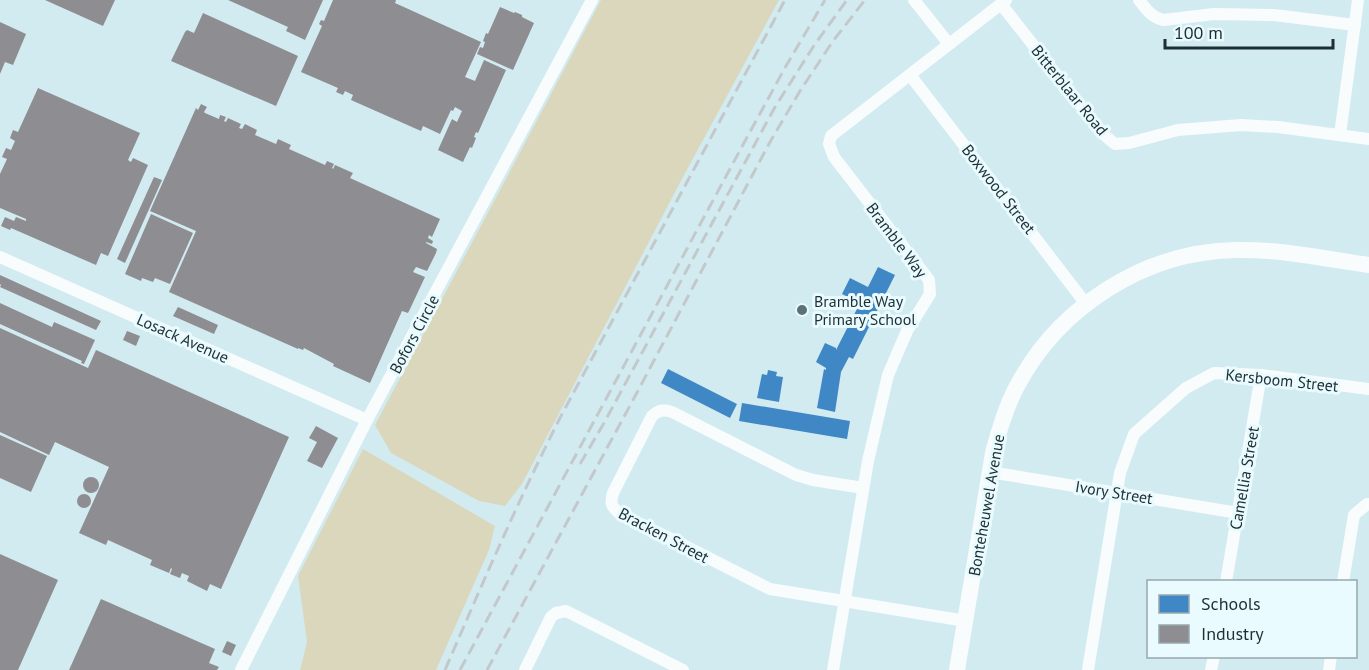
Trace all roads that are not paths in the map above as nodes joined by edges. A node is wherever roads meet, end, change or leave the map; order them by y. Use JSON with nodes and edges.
{"nodes":[{"id":1,"x":592,"y":0,"type":"edge"},
{"id":2,"x":914,"y":0,"type":"edge"},
{"id":3,"x":1139,"y":0,"type":"edge"},
{"id":4,"x":1358,"y":0,"type":"edge"},
{"id":5,"x":1003,"y":2,"type":"edge"},
{"id":6,"x":1355,"y":25,"type":"junction"},
{"id":7,"x":949,"y":44,"type":"junction"},
{"id":8,"x":910,"y":75,"type":"junction"},
{"id":9,"x":1340,"y":135,"type":"junction"},
{"id":10,"x":1369,"y":139,"type":"edge"},
{"id":11,"x":0,"y":256,"type":"edge"},
{"id":12,"x":1369,"y":265,"type":"edge"},
{"id":13,"x":1086,"y":304,"type":"junction"},
{"id":14,"x":1261,"y":375,"type":"junction"},
{"id":15,"x":1369,"y":389,"type":"edge"},
{"id":16,"x":367,"y":420,"type":"junction"},
{"id":17,"x":990,"y":472,"type":"junction"},
{"id":18,"x":863,"y":488,"type":"junction"},
{"id":19,"x":1117,"y":493,"type":"junction"},
{"id":20,"x":1369,"y":504,"type":"edge"},
{"id":21,"x":1238,"y":513,"type":"junction"},
{"id":22,"x":1226,"y":580,"type":"edge"},
{"id":23,"x":1343,"y":580,"type":"edge"},
{"id":24,"x":844,"y":602,"type":"junction"},
{"id":25,"x":966,"y":621,"type":"junction"},
{"id":26,"x":241,"y":670,"type":"edge"},
{"id":27,"x":525,"y":670,"type":"edge"},
{"id":28,"x":683,"y":670,"type":"edge"},
{"id":29,"x":833,"y":670,"type":"edge"},
{"id":30,"x":957,"y":670,"type":"edge"},
{"id":31,"x":1088,"y":670,"type":"edge"}],
"edges":[{"from":1,"to":16,"type":"street","name":"Bofors Circle"},
{"from":2,"to":7,"type":"street"},
{"from":3,"to":6,"type":"street"},
{"from":4,"to":6,"type":"street"},
{"from":5,"to":7,"type":"street","name":"Bramble Way"},
{"from":5,"to":9,"type":"street","name":"Bitterblaar Road"},
{"from":6,"to":9,"type":"street"},
{"from":7,"to":8,"type":"street","name":"Bramble Way"},
{"from":8,"to":13,"type":"street","name":"Boxwood Street"},
{"from":8,"to":18,"type":"street","name":"Bramble Way"},
{"from":9,"to":10,"type":"street","name":"Bitterblaar Road"},
{"from":11,"to":16,"type":"street","name":"Losack Avenue"},
{"from":12,"to":13,"type":"street","name":"Bonteheuwel Avenue"},
{"from":13,"to":17,"type":"street","name":"Bonteheuwel Avenue"},
{"from":14,"to":15,"type":"street","name":"Kersboom Street"},
{"from":14,"to":19,"type":"street","name":"Kersboom Street"},
{"from":14,"to":21,"type":"street","name":"Camellia Street"},
{"from":16,"to":26,"type":"street","name":"Bofors Circle"},
{"from":17,"to":19,"type":"street","name":"Ivory Street"},
{"from":17,"to":25,"type":"street","name":"Bonteheuwel Avenue"},
{"from":18,"to":24,"type":"street","name":"Bramble Way"},
{"from":18,"to":24,"type":"street","name":"Bracken Street"},
{"from":19,"to":21,"type":"street","name":"Ivory Street"},
{"from":19,"to":31,"type":"street","name":"Kersboom Street"},
{"from":20,"to":23,"type":"street"},
{"from":21,"to":22,"type":"street","name":"Camellia Street"},
{"from":24,"to":25,"type":"street","name":"Bracken Street"},
{"from":24,"to":29,"type":"street","name":"Bramble Way"},
{"from":25,"to":30,"type":"street","name":"Bonteheuwel Avenue"},
{"from":27,"to":28,"type":"street"}]}
